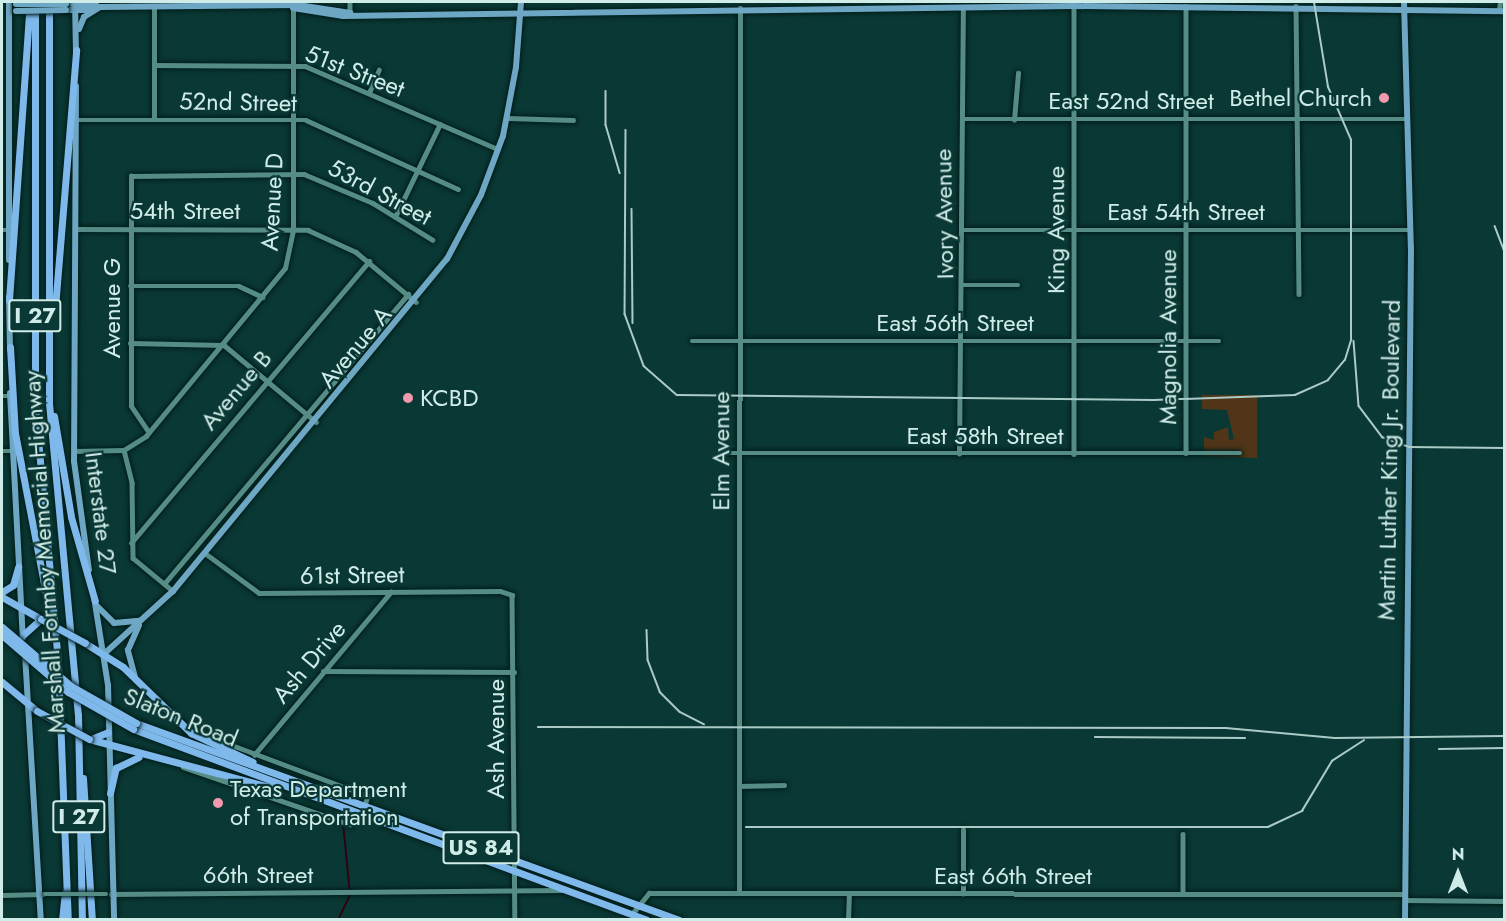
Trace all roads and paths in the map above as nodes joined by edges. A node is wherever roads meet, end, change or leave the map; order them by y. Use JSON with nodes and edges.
{"nodes":[{"id":1,"x":30,"y":2,"type":"edge"},
{"id":2,"x":35,"y":2,"type":"edge"},
{"id":3,"x":49,"y":2,"type":"edge"},
{"id":4,"x":350,"y":2,"type":"edge"},
{"id":5,"x":521,"y":2,"type":"edge"},
{"id":6,"x":1404,"y":2,"type":"edge"},
{"id":7,"x":1500,"y":2,"type":"edge"},
{"id":8,"x":183,"y":4,"type":"edge"},
{"id":9,"x":1128,"y":4,"type":"edge"},
{"id":10,"x":1237,"y":4,"type":"edge"},
{"id":11,"x":75,"y":5,"type":"edge"},
{"id":12,"x":293,"y":5,"type":"edge"},
{"id":13,"x":846,"y":5,"type":"edge"},
{"id":14,"x":95,"y":6,"type":"edge"},
{"id":15,"x":1074,"y":6,"type":"junction"},
{"id":16,"x":1186,"y":6,"type":"junction"},
{"id":17,"x":1296,"y":6,"type":"junction"},
{"id":18,"x":9,"y":7,"type":"edge"},
{"id":19,"x":154,"y":7,"type":"junction"},
{"id":20,"x":740,"y":9,"type":"junction"},
{"id":21,"x":963,"y":9,"type":"junction"},
{"id":22,"x":1404,"y":10,"type":"junction"},
{"id":23,"x":1502,"y":10,"type":"edge"},
{"id":24,"x":350,"y":13,"type":"junction"},
{"id":25,"x":521,"y":13,"type":"junction"},
{"id":26,"x":2,"y":18,"type":"edge"},
{"id":27,"x":9,"y":36,"type":"junction"},
{"id":28,"x":76,"y":47,"type":"junction"},
{"id":29,"x":154,"y":65,"type":"junction"},
{"id":30,"x":294,"y":65,"type":"junction"},
{"id":31,"x":379,"y":70,"type":"dead end"},
{"id":32,"x":1018,"y":73,"type":"dead end"},
{"id":33,"x":369,"y":93,"type":"junction"},
{"id":34,"x":507,"y":118,"type":"junction"},
{"id":35,"x":1297,"y":118,"type":"junction"},
{"id":36,"x":154,"y":119,"type":"junction"},
{"id":37,"x":294,"y":119,"type":"junction"},
{"id":38,"x":963,"y":119,"type":"junction"},
{"id":39,"x":1075,"y":119,"type":"junction"},
{"id":40,"x":1408,"y":119,"type":"junction"},
{"id":41,"x":5,"y":120,"type":"edge"},
{"id":42,"x":76,"y":120,"type":"junction"},
{"id":43,"x":573,"y":120,"type":"dead end"},
{"id":44,"x":1014,"y":120,"type":"junction"},
{"id":45,"x":1186,"y":120,"type":"junction"},
{"id":46,"x":440,"y":123,"type":"junction"},
{"id":47,"x":498,"y":149,"type":"junction"},
{"id":48,"x":419,"y":170,"type":"junction"},
{"id":49,"x":294,"y":174,"type":"junction"},
{"id":50,"x":5,"y":175,"type":"edge"},
{"id":51,"x":131,"y":176,"type":"joint"},
{"id":52,"x":458,"y":189,"type":"dead end"},
{"id":53,"x":395,"y":217,"type":"junction"},
{"id":54,"x":75,"y":229,"type":"junction"},
{"id":55,"x":129,"y":229,"type":"junction"},
{"id":56,"x":293,"y":229,"type":"junction"},
{"id":57,"x":5,"y":230,"type":"edge"},
{"id":58,"x":962,"y":230,"type":"junction"},
{"id":59,"x":1074,"y":230,"type":"junction"},
{"id":60,"x":1186,"y":230,"type":"junction"},
{"id":61,"x":1296,"y":230,"type":"junction"},
{"id":62,"x":1410,"y":230,"type":"junction"},
{"id":63,"x":433,"y":240,"type":"dead end"},
{"id":64,"x":369,"y":261,"type":"junction"},
{"id":65,"x":963,"y":285,"type":"junction"},
{"id":66,"x":1018,"y":285,"type":"dead end"},
{"id":67,"x":130,"y":286,"type":"junction"},
{"id":68,"x":408,"y":294,"type":"junction"},
{"id":69,"x":1299,"y":294,"type":"dead end"},
{"id":70,"x":263,"y":297,"type":"junction"},
{"id":71,"x":9,"y":300,"type":"junction"},
{"id":72,"x":416,"y":302,"type":"junction"},
{"id":73,"x":692,"y":341,"type":"dead end"},
{"id":74,"x":740,"y":341,"type":"junction"},
{"id":75,"x":961,"y":341,"type":"junction"},
{"id":76,"x":1074,"y":341,"type":"junction"},
{"id":77,"x":1186,"y":341,"type":"junction"},
{"id":78,"x":1219,"y":341,"type":"dead end"},
{"id":79,"x":130,"y":343,"type":"junction"},
{"id":80,"x":224,"y":345,"type":"junction"},
{"id":81,"x":10,"y":347,"type":"junction"},
{"id":82,"x":49,"y":373,"type":"junction"},
{"id":83,"x":268,"y":381,"type":"junction"},
{"id":84,"x":49,"y":387,"type":"junction"},
{"id":85,"x":2,"y":396,"type":"edge"},
{"id":86,"x":10,"y":396,"type":"junction"},
{"id":87,"x":307,"y":414,"type":"junction"},
{"id":88,"x":316,"y":422,"type":"junction"},
{"id":89,"x":149,"y":433,"type":"junction"},
{"id":90,"x":124,"y":450,"type":"junction"},
{"id":91,"x":2,"y":451,"type":"edge"},
{"id":92,"x":10,"y":451,"type":"junction"},
{"id":93,"x":74,"y":451,"type":"junction"},
{"id":94,"x":729,"y":453,"type":"dead end"},
{"id":95,"x":1186,"y":453,"type":"junction"},
{"id":96,"x":1240,"y":453,"type":"dead end"},
{"id":97,"x":740,"y":454,"type":"junction"},
{"id":98,"x":959,"y":454,"type":"junction"},
{"id":99,"x":1074,"y":454,"type":"junction"},
{"id":100,"x":132,"y":543,"type":"junction"},
{"id":101,"x":206,"y":553,"type":"junction"},
{"id":102,"x":18,"y":567,"type":"junction"},
{"id":103,"x":164,"y":584,"type":"junction"},
{"id":104,"x":173,"y":591,"type":"junction"},
{"id":105,"x":2,"y":592,"type":"edge"},
{"id":106,"x":391,"y":592,"type":"junction"},
{"id":107,"x":512,"y":596,"type":"joint"},
{"id":108,"x":2,"y":597,"type":"edge"},
{"id":109,"x":95,"y":601,"type":"junction"},
{"id":110,"x":21,"y":608,"type":"junction"},
{"id":111,"x":41,"y":619,"type":"junction"},
{"id":112,"x":143,"y":620,"type":"junction"},
{"id":113,"x":2,"y":627,"type":"edge"},
{"id":114,"x":55,"y":630,"type":"junction"},
{"id":115,"x":2,"y":635,"type":"edge"},
{"id":116,"x":23,"y":635,"type":"junction"},
{"id":117,"x":104,"y":654,"type":"junction"},
{"id":118,"x":323,"y":671,"type":"junction"},
{"id":119,"x":514,"y":672,"type":"junction"},
{"id":120,"x":135,"y":679,"type":"junction"},
{"id":121,"x":2,"y":682,"type":"edge"},
{"id":122,"x":28,"y":705,"type":"junction"},
{"id":123,"x":108,"y":708,"type":"junction"},
{"id":124,"x":78,"y":715,"type":"junction"},
{"id":125,"x":182,"y":725,"type":"junction"},
{"id":126,"x":134,"y":726,"type":"junction"},
{"id":127,"x":108,"y":732,"type":"junction"},
{"id":128,"x":89,"y":739,"type":"junction"},
{"id":129,"x":109,"y":747,"type":"junction"},
{"id":130,"x":254,"y":755,"type":"junction"},
{"id":131,"x":142,"y":756,"type":"junction"},
{"id":132,"x":169,"y":763,"type":"junction"},
{"id":133,"x":282,"y":776,"type":"junction"},
{"id":134,"x":784,"y":785,"type":"dead end"},
{"id":135,"x":739,"y":786,"type":"junction"},
{"id":136,"x":110,"y":793,"type":"junction"},
{"id":137,"x":321,"y":802,"type":"junction"},
{"id":138,"x":366,"y":805,"type":"junction"},
{"id":139,"x":360,"y":816,"type":"junction"},
{"id":140,"x":963,"y":830,"type":"dead end"},
{"id":141,"x":1183,"y":834,"type":"dead end"},
{"id":142,"x":515,"y":860,"type":"junction"},
{"id":143,"x":515,"y":871,"type":"junction"},
{"id":144,"x":67,"y":885,"type":"junction"},
{"id":145,"x":567,"y":890,"type":"junction"},
{"id":146,"x":515,"y":892,"type":"junction"},
{"id":147,"x":43,"y":894,"type":"junction"},
{"id":148,"x":110,"y":894,"type":"junction"},
{"id":149,"x":739,"y":894,"type":"junction"},
{"id":150,"x":849,"y":894,"type":"junction"},
{"id":151,"x":963,"y":894,"type":"junction"},
{"id":152,"x":1183,"y":894,"type":"junction"},
{"id":153,"x":2,"y":895,"type":"edge"},
{"id":154,"x":1405,"y":897,"type":"junction"},
{"id":155,"x":1504,"y":901,"type":"edge"},
{"id":156,"x":637,"y":904,"type":"junction"},
{"id":157,"x":632,"y":914,"type":"junction"},
{"id":158,"x":41,"y":920,"type":"edge"},
{"id":159,"x":62,"y":920,"type":"edge"},
{"id":160,"x":68,"y":920,"type":"edge"},
{"id":161,"x":82,"y":920,"type":"edge"},
{"id":162,"x":92,"y":920,"type":"edge"},
{"id":163,"x":114,"y":920,"type":"edge"},
{"id":164,"x":515,"y":920,"type":"edge"},
{"id":165,"x":647,"y":920,"type":"edge"},
{"id":166,"x":679,"y":920,"type":"edge"},
{"id":167,"x":848,"y":920,"type":"edge"},
{"id":168,"x":1405,"y":920,"type":"edge"}],
"edges":[{"from":1,"to":71,"type":"highway"},
{"from":2,"to":114,"type":"highway","name":"Marshall Formby Memorial Highway","number":"I 27"},
{"from":3,"to":82,"type":"highway","name":"Marshall Formby Memorial Highway","number":"I 27"},
{"from":4,"to":24,"type":"street"},
{"from":5,"to":25,"type":"main road","name":"Avenue A"},
{"from":6,"to":22,"type":"main road","name":"Martin Luther King Jr. Boulevard"},
{"from":7,"to":23,"type":"street"},
{"from":8,"to":12,"type":"main road"},
{"from":8,"to":19,"type":"main road"},
{"from":9,"to":15,"type":"main road"},
{"from":9,"to":16,"type":"main road"},
{"from":10,"to":16,"type":"main road"},
{"from":10,"to":17,"type":"main road"},
{"from":11,"to":14,"type":"main road"},
{"from":11,"to":18,"type":"main road","bridge":true},
{"from":11,"to":28,"type":"main road","name":"Interstate 27"},
{"from":12,"to":24,"type":"main road"},
{"from":12,"to":30,"type":"street","name":"Avenue D"},
{"from":13,"to":20,"type":"main road"},
{"from":13,"to":21,"type":"main road"},
{"from":14,"to":19,"type":"main road"},
{"from":14,"to":28,"type":"main road"},
{"from":15,"to":21,"type":"main road"},
{"from":15,"to":39,"type":"street","name":"King Avenue"},
{"from":16,"to":45,"type":"street","name":"Magnolia Avenue"},
{"from":17,"to":22,"type":"main road"},
{"from":17,"to":35,"type":"street"},
{"from":18,"to":27,"type":"main road"},
{"from":19,"to":29,"type":"street"},
{"from":20,"to":25,"type":"main road"},
{"from":20,"to":74,"type":"street","name":"Elm Avenue"},
{"from":21,"to":38,"type":"street","name":"Ivory Avenue"},
{"from":22,"to":23,"type":"main road"},
{"from":22,"to":40,"type":"main road","name":"Martin Luther King Jr. Boulevard"},
{"from":24,"to":25,"type":"main road"},
{"from":25,"to":34,"type":"main road","name":"Avenue A"},
{"from":26,"to":27,"type":"main road"},
{"from":27,"to":41,"type":"main road"},
{"from":28,"to":42,"type":"main road","name":"Interstate 27"},
{"from":28,"to":82,"type":"highway"},
{"from":29,"to":30,"type":"street","name":"51st Street"},
{"from":29,"to":36,"type":"street"},
{"from":30,"to":33,"type":"street","name":"51st Street"},
{"from":30,"to":37,"type":"street","name":"Avenue D"},
{"from":31,"to":33,"type":"street"},
{"from":32,"to":44,"type":"street"},
{"from":33,"to":46,"type":"street","name":"51st Street"},
{"from":34,"to":43,"type":"street"},
{"from":34,"to":47,"type":"main road","name":"Avenue A"},
{"from":35,"to":40,"type":"street","name":"East 52nd Street"},
{"from":35,"to":45,"type":"street","name":"East 52nd Street"},
{"from":35,"to":61,"type":"street"},
{"from":36,"to":37,"type":"street","name":"52nd Street"},
{"from":36,"to":42,"type":"street","name":"52nd Street"},
{"from":37,"to":48,"type":"street","name":"52nd Street"},
{"from":37,"to":49,"type":"street","name":"Avenue D"},
{"from":38,"to":44,"type":"street","name":"East 52nd Street"},
{"from":38,"to":58,"type":"street","name":"Ivory Avenue"},
{"from":39,"to":44,"type":"street","name":"East 52nd Street"},
{"from":39,"to":45,"type":"street","name":"East 52nd Street"},
{"from":39,"to":59,"type":"street","name":"King Avenue"},
{"from":40,"to":62,"type":"main road","name":"Martin Luther King Jr. Boulevard"},
{"from":41,"to":50,"type":"main road"},
{"from":42,"to":54,"type":"main road","name":"Interstate 27"},
{"from":45,"to":60,"type":"street","name":"Magnolia Avenue"},
{"from":46,"to":47,"type":"street","name":"51st Street"},
{"from":46,"to":48,"type":"street"},
{"from":47,"to":72,"type":"main road","name":"Avenue A"},
{"from":48,"to":52,"type":"street","name":"52nd Street"},
{"from":48,"to":53,"type":"street"},
{"from":49,"to":51,"type":"street","name":"53rd Street"},
{"from":49,"to":53,"type":"street","name":"53rd Street"},
{"from":49,"to":56,"type":"street","name":"Avenue D"},
{"from":50,"to":57,"type":"main road"},
{"from":51,"to":55,"type":"street","name":"Avenue G"},
{"from":53,"to":63,"type":"street","name":"53rd Street"},
{"from":54,"to":55,"type":"street","name":"54th Street"},
{"from":54,"to":93,"type":"main road","name":"Interstate 27"},
{"from":55,"to":56,"type":"street","name":"54th Street"},
{"from":55,"to":67,"type":"street","name":"Avenue G"},
{"from":56,"to":64,"type":"street","name":"54th Street"},
{"from":56,"to":70,"type":"street","name":"Avenue D"},
{"from":57,"to":71,"type":"main road"},
{"from":58,"to":59,"type":"street","name":"East 54th Street"},
{"from":58,"to":65,"type":"street","name":"Ivory Avenue"},
{"from":59,"to":60,"type":"street","name":"East 54th Street"},
{"from":59,"to":76,"type":"street","name":"King Avenue"},
{"from":60,"to":61,"type":"street","name":"East 54th Street"},
{"from":60,"to":77,"type":"street","name":"Magnolia Avenue"},
{"from":61,"to":62,"type":"street","name":"East 54th Street"},
{"from":61,"to":69,"type":"street"},
{"from":62,"to":154,"type":"main road","name":"Martin Luther King Jr. Boulevard"},
{"from":64,"to":68,"type":"street","name":"54th Street"},
{"from":64,"to":83,"type":"street","name":"Avenue B"},
{"from":65,"to":66,"type":"street"},
{"from":65,"to":75,"type":"street","name":"Ivory Avenue"},
{"from":67,"to":70,"type":"street"},
{"from":67,"to":79,"type":"street","name":"Avenue G"},
{"from":68,"to":72,"type":"street","name":"54th Street"},
{"from":68,"to":87,"type":"street","name":"Avenue A"},
{"from":70,"to":80,"type":"street","name":"Avenue D"},
{"from":71,"to":81,"type":"main road"},
{"from":72,"to":88,"type":"main road","name":"Avenue A"},
{"from":73,"to":74,"type":"street","name":"East 56th Street"},
{"from":74,"to":75,"type":"street","name":"East 56th Street"},
{"from":74,"to":97,"type":"street","name":"Elm Avenue"},
{"from":75,"to":76,"type":"street","name":"East 56th Street"},
{"from":75,"to":98,"type":"street","name":"Ivory Avenue"},
{"from":76,"to":77,"type":"street","name":"East 56th Street"},
{"from":76,"to":99,"type":"street","name":"King Avenue"},
{"from":77,"to":78,"type":"street","name":"East 56th Street"},
{"from":77,"to":95,"type":"street","name":"Magnolia Avenue"},
{"from":79,"to":80,"type":"street"},
{"from":79,"to":89,"type":"street","name":"Avenue G"},
{"from":80,"to":83,"type":"street"},
{"from":80,"to":89,"type":"street","name":"Avenue D"},
{"from":81,"to":86,"type":"main road"},
{"from":81,"to":114,"type":"highway"},
{"from":82,"to":84,"type":"highway","name":"Marshall Formby Memorial Highway","number":"I 27"},
{"from":83,"to":87,"type":"street"},
{"from":83,"to":100,"type":"street","name":"Avenue B"},
{"from":84,"to":109,"type":"highway"},
{"from":84,"to":124,"type":"highway","name":"Marshall Formby Memorial Highway","number":"I 27"},
{"from":85,"to":86,"type":"street"},
{"from":86,"to":92,"type":"main road"},
{"from":87,"to":88,"type":"street"},
{"from":87,"to":103,"type":"street","name":"Avenue A"},
{"from":88,"to":101,"type":"main road","name":"Avenue A"},
{"from":89,"to":90,"type":"street","name":"Avenue D"},
{"from":90,"to":93,"type":"street"},
{"from":90,"to":100,"type":"street"},
{"from":91,"to":92,"type":"street"},
{"from":92,"to":102,"type":"main road"},
{"from":93,"to":109,"type":"main road","name":"Interstate 27"},
{"from":94,"to":97,"type":"street","name":"East 58th Street"},
{"from":95,"to":96,"type":"street","name":"East 58th Street"},
{"from":95,"to":99,"type":"street","name":"East 58th Street"},
{"from":97,"to":98,"type":"street","name":"East 58th Street"},
{"from":97,"to":135,"type":"street","name":"Elm Avenue"},
{"from":98,"to":99,"type":"street","name":"East 58th Street"},
{"from":100,"to":103,"type":"street"},
{"from":101,"to":104,"type":"main road","name":"Avenue A"},
{"from":101,"to":106,"type":"street","name":"61st Street"},
{"from":102,"to":105,"type":"highway"},
{"from":102,"to":110,"type":"main road"},
{"from":103,"to":104,"type":"street"},
{"from":104,"to":112,"type":"main road","name":"Avenue A"},
{"from":106,"to":107,"type":"street","name":"61st Street"},
{"from":106,"to":118,"type":"street","name":"Ash Drive"},
{"from":107,"to":119,"type":"street","name":"Ash Avenue"},
{"from":108,"to":110,"type":"highway"},
{"from":109,"to":112,"type":"main road"},
{"from":109,"to":117,"type":"main road","name":"Interstate 27"},
{"from":110,"to":111,"type":"highway"},
{"from":110,"to":116,"type":"main road"},
{"from":111,"to":116,"type":"highway"},
{"from":111,"to":117,"type":"highway","bridge":true},
{"from":112,"to":117,"type":"main road","name":"Avenue A"},
{"from":112,"to":120,"type":"main road"},
{"from":113,"to":123,"type":"highway","name":"Slaton Road","number":"US 84","bridge":true},
{"from":114,"to":144,"type":"highway","name":"Marshall Formby Memorial Highway","number":"I 27"},
{"from":115,"to":126,"type":"highway","name":"Slaton Road","number":"US 84","bridge":true},
{"from":116,"to":122,"type":"main road"},
{"from":117,"to":120,"type":"highway"},
{"from":117,"to":123,"type":"main road","name":"Interstate 27"},
{"from":118,"to":119,"type":"street"},
{"from":118,"to":130,"type":"street","name":"Ash Drive"},
{"from":119,"to":142,"type":"street","name":"Ash Avenue"},
{"from":120,"to":125,"type":"highway"},
{"from":121,"to":122,"type":"highway"},
{"from":122,"to":128,"type":"highway","bridge":true},
{"from":122,"to":147,"type":"main road"},
{"from":123,"to":126,"type":"highway","name":"Slaton Road","number":"US 84","bridge":true},
{"from":123,"to":127,"type":"main road","name":"Interstate 27"},
{"from":124,"to":161,"type":"highway","name":"Marshall Formby Memorial Highway","number":"I 27"},
{"from":124,"to":162,"type":"highway"},
{"from":125,"to":130,"type":"street","name":"Slaton Road"},
{"from":125,"to":133,"type":"highway"},
{"from":126,"to":133,"type":"highway","name":"Slaton Road","number":"US 84"},
{"from":126,"to":137,"type":"highway","name":"Slaton Road","number":"US 84"},
{"from":127,"to":128,"type":"highway"},
{"from":127,"to":129,"type":"main road","name":"Interstate 27"},
{"from":128,"to":129,"type":"highway"},
{"from":129,"to":131,"type":"highway"},
{"from":129,"to":136,"type":"main road","name":"Interstate 27"},
{"from":130,"to":138,"type":"street","name":"Slaton Road"},
{"from":131,"to":132,"type":"highway"},
{"from":131,"to":136,"type":"highway"},
{"from":132,"to":137,"type":"highway"},
{"from":132,"to":139,"type":"street","name":"Slaton Road"},
{"from":133,"to":138,"type":"highway","name":"Slaton Road","number":"US 84"},
{"from":134,"to":135,"type":"street"},
{"from":135,"to":149,"type":"street","name":"Elm Avenue"},
{"from":136,"to":148,"type":"main road","name":"Interstate 27"},
{"from":137,"to":139,"type":"highway","name":"Slaton Road","number":"US 84"},
{"from":138,"to":139,"type":"highway"},
{"from":138,"to":142,"type":"highway","name":"Slaton Road","number":"US 84"},
{"from":139,"to":143,"type":"highway","name":"Slaton Road","number":"US 84"},
{"from":140,"to":151,"type":"street"},
{"from":141,"to":152,"type":"street"},
{"from":142,"to":143,"type":"street","name":"Ash Avenue"},
{"from":142,"to":156,"type":"highway","name":"Slaton Road","number":"US 84"},
{"from":143,"to":145,"type":"highway","name":"Slaton Road","number":"US 84"},
{"from":143,"to":146,"type":"street","name":"Ash Avenue"},
{"from":144,"to":159,"type":"highway"},
{"from":144,"to":160,"type":"highway","name":"Marshall Formby Memorial Highway","number":"I 27"},
{"from":145,"to":146,"type":"street"},
{"from":145,"to":157,"type":"highway","name":"Slaton Road","number":"US 84"},
{"from":146,"to":148,"type":"street","name":"66th Street"},
{"from":146,"to":164,"type":"street","name":"Ash Avenue"},
{"from":147,"to":148,"type":"street","name":"66th Street","bridge":true},
{"from":147,"to":153,"type":"street","name":"66th Street"},
{"from":147,"to":158,"type":"main road"},
{"from":148,"to":163,"type":"main road","name":"Interstate 27"},
{"from":149,"to":150,"type":"street","name":"East 66th Street"},
{"from":149,"to":156,"type":"street","name":"East 66th Street"},
{"from":150,"to":151,"type":"street","name":"East 66th Street"},
{"from":150,"to":167,"type":"street"},
{"from":151,"to":152,"type":"street","name":"East 66th Street"},
{"from":152,"to":154,"type":"street","name":"East 66th Street"},
{"from":154,"to":155,"type":"street","name":"East 66th Street"},
{"from":154,"to":168,"type":"main road","name":"Martin Luther King Jr. Boulevard"},
{"from":156,"to":157,"type":"street"},
{"from":156,"to":166,"type":"highway","name":"Slaton Road","number":"US 84"},
{"from":157,"to":165,"type":"highway","name":"Slaton Road","number":"US 84"}]}
